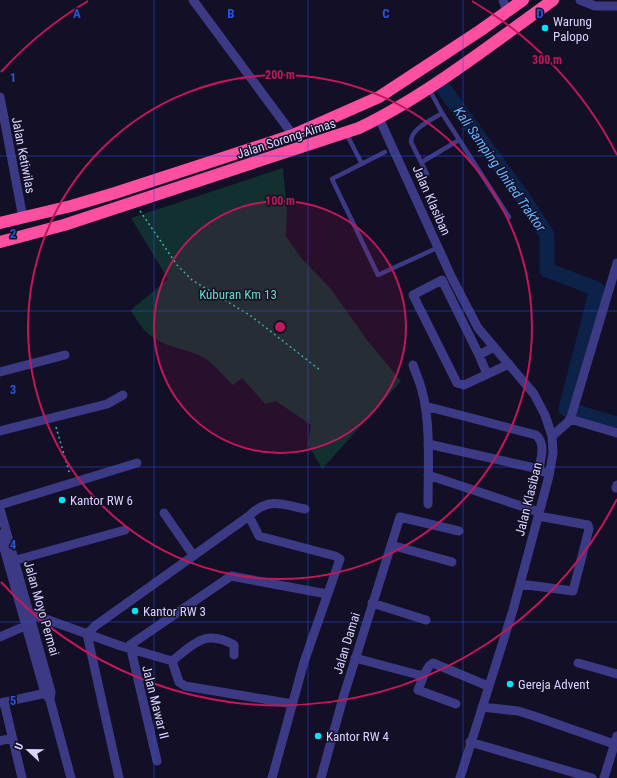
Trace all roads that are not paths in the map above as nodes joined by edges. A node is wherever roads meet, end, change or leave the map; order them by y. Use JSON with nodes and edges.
{"nodes":[{"id":1,"x":193,"y":0,"type":"edge"},
{"id":2,"x":523,"y":0,"type":"edge"},
{"id":3,"x":553,"y":0,"type":"edge"},
{"id":4,"x":580,"y":0,"type":"edge"},
{"id":5,"x":505,"y":5,"type":"edge"},
{"id":6,"x":617,"y":6,"type":"edge"},
{"id":7,"x":407,"y":79,"type":"junction"},
{"id":8,"x":428,"y":87,"type":"junction"},
{"id":9,"x":417,"y":94,"type":"junction"},
{"id":10,"x":0,"y":97,"type":"edge"},
{"id":11,"x":442,"y":113,"type":"junction"},
{"id":12,"x":379,"y":118,"type":"junction"},
{"id":13,"x":346,"y":133,"type":"junction"},
{"id":14,"x":293,"y":135,"type":"junction"},
{"id":15,"x":459,"y":140,"type":"junction"},
{"id":16,"x":385,"y":152,"type":"dead end"},
{"id":17,"x":422,"y":162,"type":"junction"},
{"id":18,"x":362,"y":164,"type":"junction"},
{"id":19,"x":427,"y":174,"type":"dead end"},
{"id":20,"x":115,"y":192,"type":"junction"},
{"id":21,"x":119,"y":207,"type":"junction"},
{"id":22,"x":509,"y":217,"type":"dead end"},
{"id":23,"x":23,"y":218,"type":"junction"},
{"id":24,"x":0,"y":223,"type":"edge"},
{"id":25,"x":0,"y":242,"type":"edge"},
{"id":26,"x":439,"y":247,"type":"junction"},
{"id":27,"x":617,"y":263,"type":"edge"},
{"id":28,"x":451,"y":276,"type":"junction"},
{"id":29,"x":442,"y":280,"type":"junction"},
{"id":30,"x":494,"y":347,"type":"junction"},
{"id":31,"x":65,"y":355,"type":"dead end"},
{"id":32,"x":479,"y":355,"type":"junction"},
{"id":33,"x":509,"y":364,"type":"junction"},
{"id":34,"x":413,"y":365,"type":"dead end"},
{"id":35,"x":0,"y":372,"type":"edge"},
{"id":36,"x":487,"y":374,"type":"junction"},
{"id":37,"x":123,"y":396,"type":"dead end"},
{"id":38,"x":425,"y":406,"type":"junction"},
{"id":39,"x":571,"y":415,"type":"junction"},
{"id":40,"x":0,"y":431,"type":"edge"},
{"id":41,"x":617,"y":433,"type":"edge"},
{"id":42,"x":552,"y":436,"type":"junction"},
{"id":43,"x":428,"y":444,"type":"junction"},
{"id":44,"x":138,"y":463,"type":"dead end"},
{"id":45,"x":540,"y":469,"type":"junction"},
{"id":46,"x":428,"y":475,"type":"junction"},
{"id":47,"x":549,"y":476,"type":"junction"},
{"id":48,"x":428,"y":504,"type":"dead end"},
{"id":49,"x":0,"y":505,"type":"edge"},
{"id":50,"x":0,"y":509,"type":"edge"},
{"id":51,"x":305,"y":509,"type":"dead end"},
{"id":52,"x":164,"y":513,"type":"dead end"},
{"id":53,"x":539,"y":514,"type":"junction"},
{"id":54,"x":249,"y":516,"type":"junction"},
{"id":55,"x":125,"y":530,"type":"dead end"},
{"id":56,"x":460,"y":531,"type":"dead end"},
{"id":57,"x":0,"y":534,"type":"edge"},
{"id":58,"x":391,"y":545,"type":"junction"},
{"id":59,"x":193,"y":555,"type":"junction"},
{"id":60,"x":11,"y":562,"type":"junction"},
{"id":61,"x":452,"y":562,"type":"dead end"},
{"id":62,"x":520,"y":584,"type":"junction"},
{"id":63,"x":327,"y":594,"type":"junction"},
{"id":64,"x":372,"y":603,"type":"junction"},
{"id":65,"x":21,"y":610,"type":"junction"},
{"id":66,"x":30,"y":614,"type":"junction"},
{"id":67,"x":426,"y":620,"type":"dead end"},
{"id":68,"x":25,"y":626,"type":"junction"},
{"id":69,"x":87,"y":634,"type":"junction"},
{"id":70,"x":0,"y":637,"type":"edge"},
{"id":71,"x":129,"y":648,"type":"junction"},
{"id":72,"x":234,"y":654,"type":"dead end"},
{"id":73,"x":355,"y":658,"type":"junction"},
{"id":74,"x":172,"y":661,"type":"junction"},
{"id":75,"x":578,"y":663,"type":"dead end"},
{"id":76,"x":617,"y":674,"type":"edge"},
{"id":77,"x":424,"y":675,"type":"junction"},
{"id":78,"x":488,"y":686,"type":"junction"},
{"id":79,"x":49,"y":695,"type":"junction"},
{"id":80,"x":2,"y":703,"type":"edge"},
{"id":81,"x":292,"y":704,"type":"junction"},
{"id":82,"x":456,"y":704,"type":"dead end"},
{"id":83,"x":482,"y":707,"type":"junction"},
{"id":84,"x":12,"y":738,"type":"junction"},
{"id":85,"x":616,"y":740,"type":"edge"},
{"id":86,"x":0,"y":741,"type":"edge"},
{"id":87,"x":470,"y":742,"type":"junction"},
{"id":88,"x":157,"y":761,"type":"dead end"},
{"id":89,"x":22,"y":778,"type":"edge"},
{"id":90,"x":71,"y":778,"type":"edge"},
{"id":91,"x":119,"y":778,"type":"edge"},
{"id":92,"x":272,"y":778,"type":"edge"},
{"id":93,"x":321,"y":778,"type":"edge"},
{"id":94,"x":460,"y":778,"type":"edge"},
{"id":95,"x":592,"y":778,"type":"edge"},
{"id":96,"x":604,"y":778,"type":"edge"}],
"edges":[{"from":1,"to":14,"type":"street"},
{"from":2,"to":5,"type":"highway","name":"Jalan Sorong-Aimas"},
{"from":3,"to":8,"type":"highway","name":"Jalan Sorong-Aimas"},
{"from":4,"to":6,"type":"street"},
{"from":5,"to":7,"type":"highway","name":"Jalan Sorong-Aimas"},
{"from":7,"to":9,"type":"highway"},
{"from":7,"to":14,"type":"highway","name":"Jalan Sorong-Aimas"},
{"from":8,"to":9,"type":"highway","name":"Jalan Sorong-Aimas"},
{"from":8,"to":11,"type":"lane"},
{"from":9,"to":12,"type":"highway","name":"Jalan Sorong-Aimas"},
{"from":10,"to":23,"type":"street","name":"Jalan Ketiwilas"},
{"from":11,"to":15,"type":"lane"},
{"from":11,"to":17,"type":"lane"},
{"from":12,"to":13,"type":"highway","name":"Jalan Sorong-Aimas"},
{"from":12,"to":26,"type":"street","name":"Jalan Klasiban"},
{"from":13,"to":18,"type":"lane"},
{"from":13,"to":21,"type":"highway","name":"Jalan Sorong-Aimas"},
{"from":14,"to":20,"type":"highway","name":"Jalan Sorong-Aimas"},
{"from":15,"to":17,"type":"lane"},
{"from":15,"to":22,"type":"lane"},
{"from":16,"to":18,"type":"lane"},
{"from":17,"to":19,"type":"lane"},
{"from":18,"to":26,"type":"lane"},
{"from":20,"to":21,"type":"highway"},
{"from":20,"to":23,"type":"highway","name":"Jalan Sorong-Aimas"},
{"from":21,"to":25,"type":"highway","name":"Jalan Sorong-Aimas"},
{"from":23,"to":24,"type":"highway","name":"Jalan Sorong-Aimas"},
{"from":26,"to":28,"type":"street","name":"Jalan Klasiban"},
{"from":27,"to":39,"type":"street"},
{"from":28,"to":29,"type":"street"},
{"from":28,"to":30,"type":"street","name":"Jalan Klasiban"},
{"from":29,"to":32,"type":"street"},
{"from":29,"to":36,"type":"street"},
{"from":30,"to":32,"type":"street"},
{"from":30,"to":33,"type":"street","name":"Jalan Klasiban"},
{"from":31,"to":35,"type":"street"},
{"from":32,"to":36,"type":"street"},
{"from":33,"to":36,"type":"street"},
{"from":33,"to":42,"type":"street","name":"Jalan Klasiban"},
{"from":34,"to":38,"type":"street"},
{"from":37,"to":40,"type":"street"},
{"from":38,"to":43,"type":"street"},
{"from":38,"to":45,"type":"street"},
{"from":39,"to":41,"type":"street"},
{"from":39,"to":42,"type":"street"},
{"from":42,"to":47,"type":"street","name":"Jalan Klasiban"},
{"from":43,"to":45,"type":"street"},
{"from":43,"to":46,"type":"street"},
{"from":44,"to":49,"type":"street"},
{"from":45,"to":47,"type":"street"},
{"from":46,"to":48,"type":"street"},
{"from":46,"to":53,"type":"street"},
{"from":47,"to":53,"type":"street","name":"Jalan Klasiban"},
{"from":50,"to":60,"type":"street","name":"Jalan Moyo Permai"},
{"from":51,"to":54,"type":"street"},
{"from":52,"to":59,"type":"street"},
{"from":53,"to":62,"type":"street","name":"Jalan Klasiban"},
{"from":53,"to":62,"type":"street"},
{"from":54,"to":59,"type":"street"},
{"from":54,"to":63,"type":"street"},
{"from":55,"to":60,"type":"street"},
{"from":56,"to":58,"type":"street","name":"Jalan Damai"},
{"from":57,"to":60,"type":"street","name":"Jalan Moyo Permai"},
{"from":58,"to":61,"type":"street"},
{"from":58,"to":64,"type":"street","name":"Jalan Damai"},
{"from":59,"to":69,"type":"street"},
{"from":60,"to":65,"type":"street","name":"Jalan Moyo Permai"},
{"from":60,"to":66,"type":"street","name":"Jalan Moyo Permai"},
{"from":62,"to":78,"type":"street","name":"Jalan Klasiban"},
{"from":63,"to":71,"type":"street"},
{"from":63,"to":81,"type":"street"},
{"from":64,"to":67,"type":"street"},
{"from":64,"to":73,"type":"street","name":"Jalan Damai"},
{"from":65,"to":66,"type":"street"},
{"from":65,"to":68,"type":"street","name":"Jalan Moyo Permai"},
{"from":66,"to":69,"type":"street"},
{"from":66,"to":79,"type":"street","name":"Jalan Moyo Permai"},
{"from":68,"to":70,"type":"street"},
{"from":68,"to":79,"type":"street","name":"Jalan Moyo Permai"},
{"from":69,"to":71,"type":"street"},
{"from":69,"to":91,"type":"street"},
{"from":71,"to":74,"type":"street"},
{"from":71,"to":88,"type":"street","name":"Jalan Mawar II"},
{"from":72,"to":74,"type":"street"},
{"from":73,"to":77,"type":"street"},
{"from":73,"to":93,"type":"street","name":"Jalan Damai"},
{"from":74,"to":81,"type":"street"},
{"from":75,"to":76,"type":"street"},
{"from":77,"to":78,"type":"street"},
{"from":77,"to":82,"type":"street"},
{"from":78,"to":83,"type":"street","name":"Jalan Klasiban"},
{"from":79,"to":80,"type":"street"},
{"from":79,"to":90,"type":"street"},
{"from":80,"to":84,"type":"street"},
{"from":81,"to":92,"type":"street"},
{"from":83,"to":85,"type":"street"},
{"from":83,"to":87,"type":"street","name":"Jalan Klasiban"},
{"from":84,"to":86,"type":"street"},
{"from":84,"to":89,"type":"street"},
{"from":85,"to":96,"type":"street"},
{"from":87,"to":94,"type":"street","name":"Jalan Klasiban"},
{"from":87,"to":95,"type":"street"}]}
